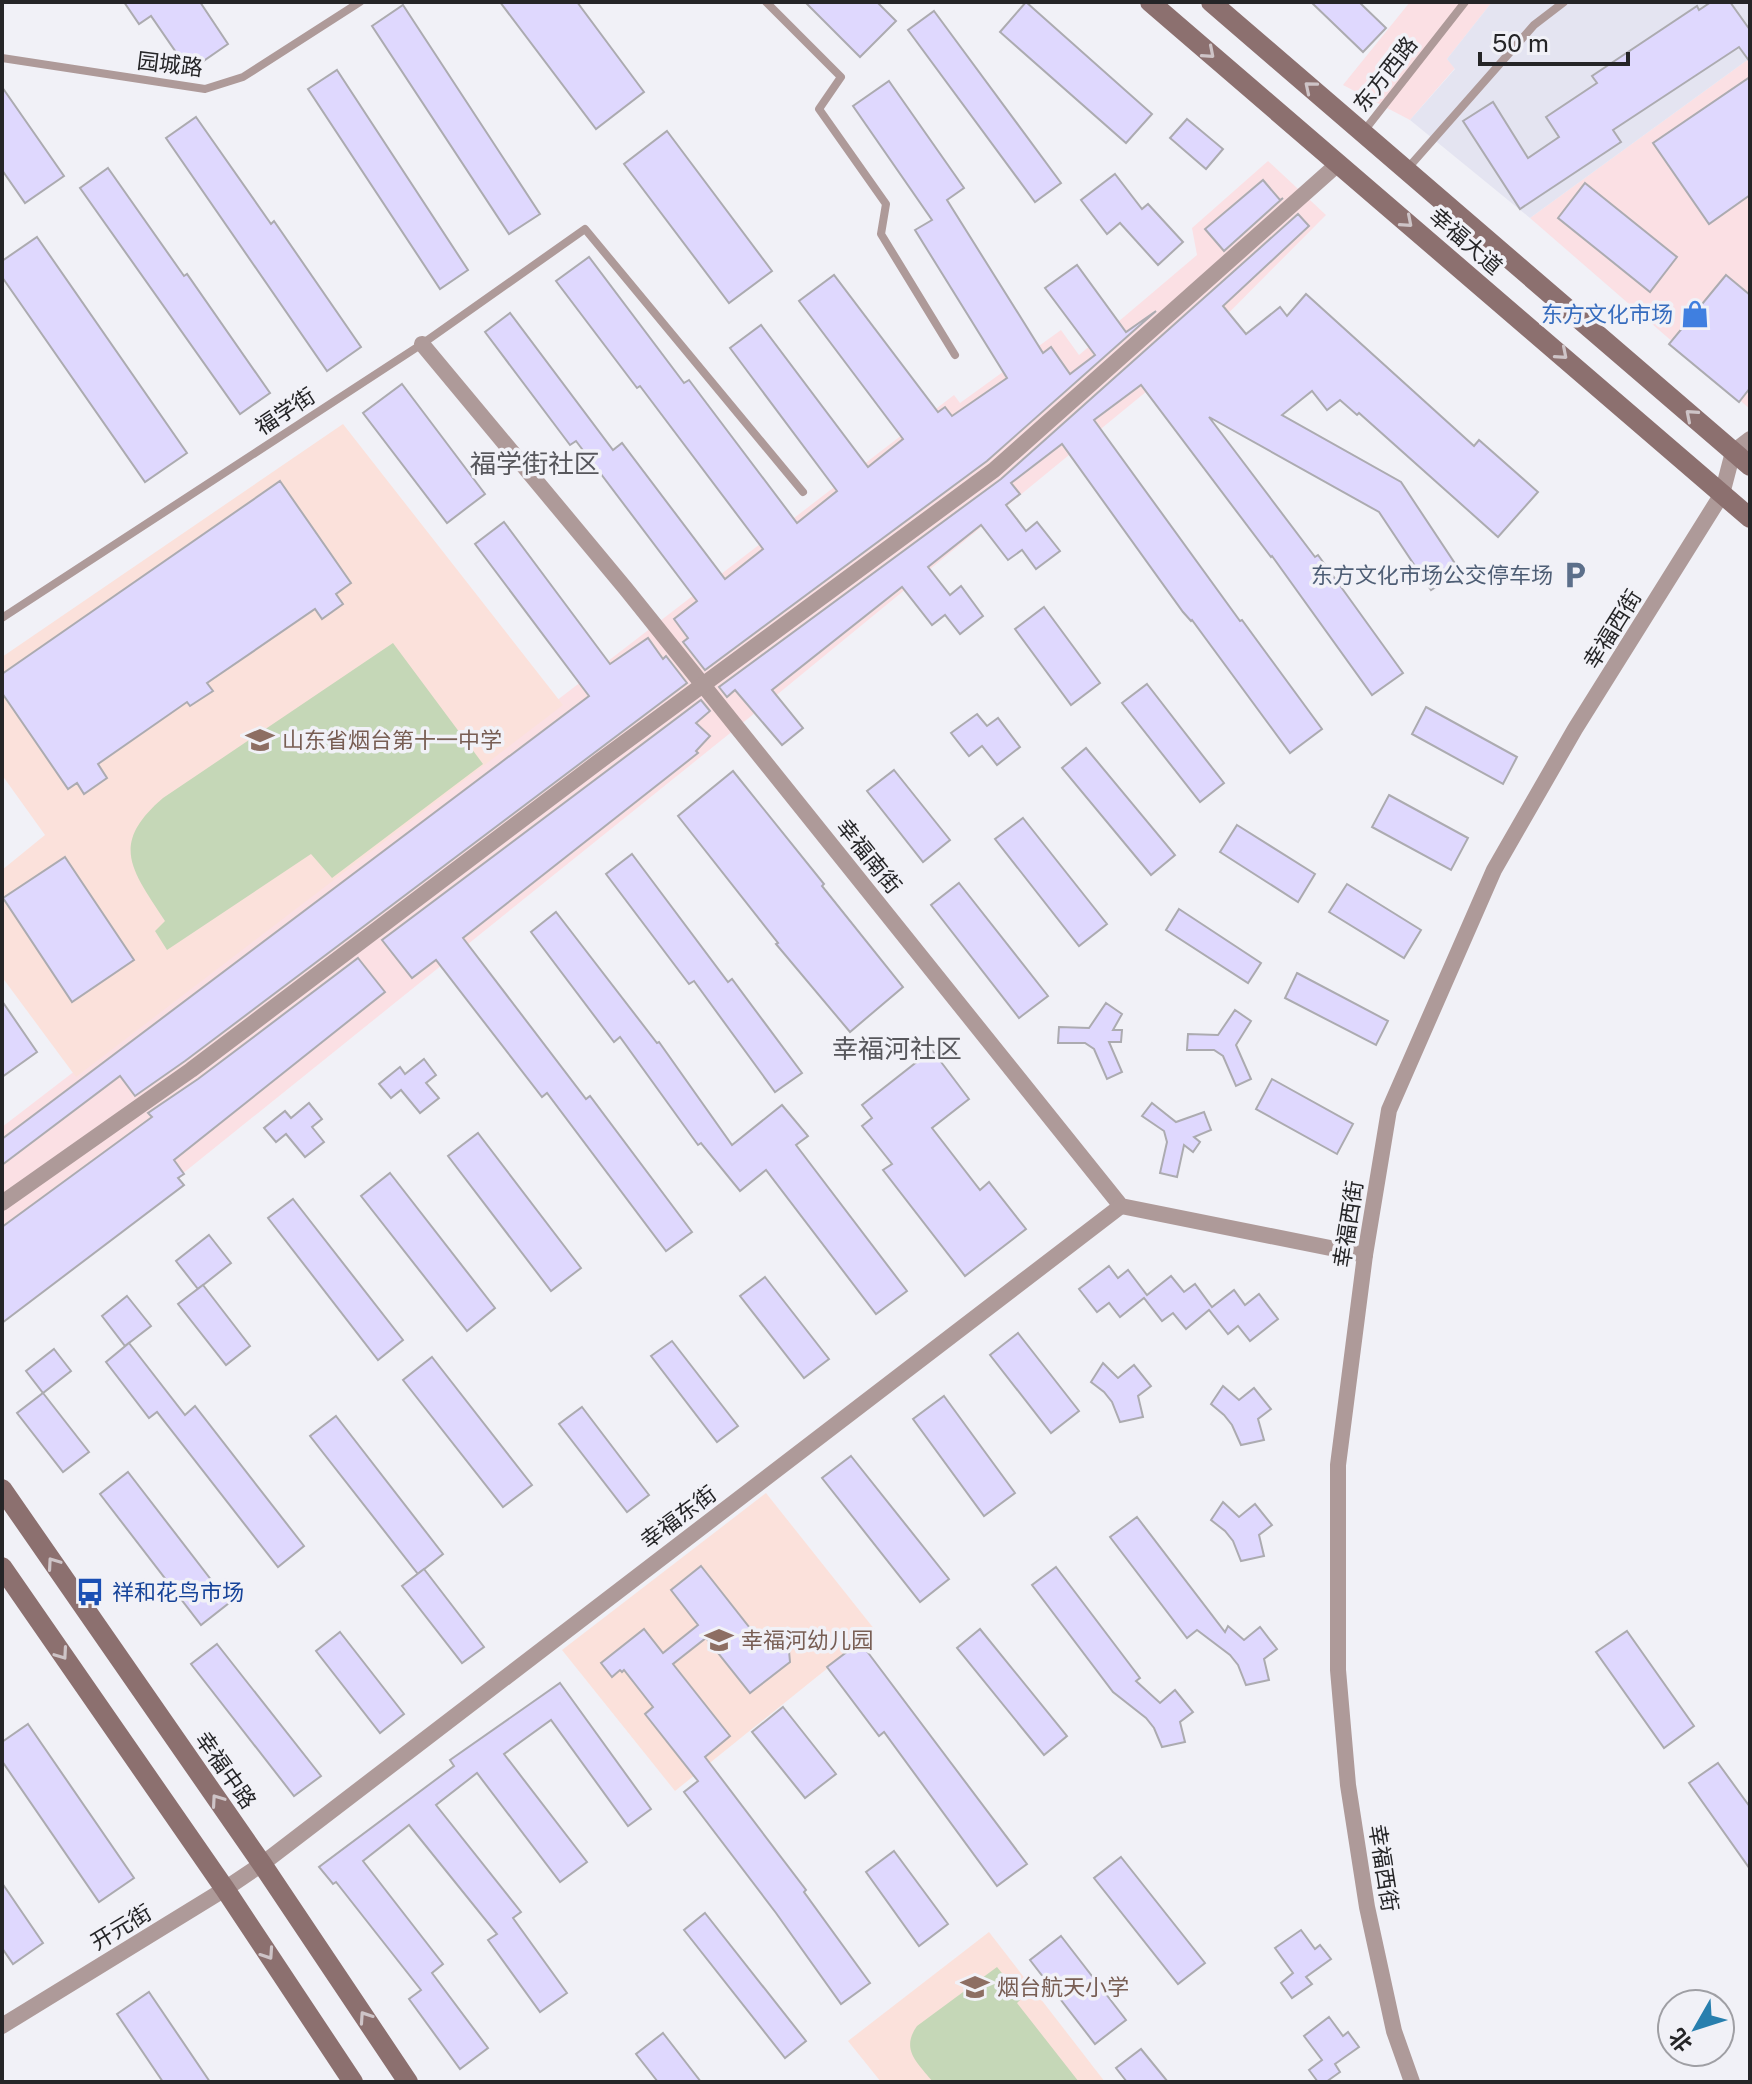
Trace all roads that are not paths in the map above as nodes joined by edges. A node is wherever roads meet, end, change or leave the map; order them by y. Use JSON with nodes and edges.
{"nodes":[{"id":1,"x":360,"y":2,"type":"edge"},
{"id":2,"x":766,"y":2,"type":"edge"},
{"id":3,"x":1150,"y":2,"type":"edge"},
{"id":4,"x":1211,"y":2,"type":"edge"},
{"id":5,"x":1465,"y":2,"type":"edge"},
{"id":6,"x":1564,"y":2,"type":"edge"},
{"id":7,"x":2,"y":58,"type":"edge"},
{"id":8,"x":1363,"y":131,"type":"junction"},
{"id":9,"x":1339,"y":163,"type":"junction"},
{"id":10,"x":1407,"y":169,"type":"junction"},
{"id":11,"x":422,"y":344,"type":"junction"},
{"id":12,"x":955,"y":355,"type":"dead end"},
{"id":13,"x":1750,"y":439,"type":"edge"},
{"id":14,"x":1733,"y":452,"type":"junction"},
{"id":15,"x":1750,"y":466,"type":"edge"},
{"id":16,"x":803,"y":492,"type":"dead end"},
{"id":17,"x":1722,"y":494,"type":"junction"},
{"id":18,"x":1750,"y":518,"type":"edge"},
{"id":19,"x":2,"y":618,"type":"edge"},
{"id":20,"x":2,"y":1203,"type":"edge"},
{"id":21,"x":1121,"y":1206,"type":"junction"},
{"id":22,"x":1365,"y":1255,"type":"junction"},
{"id":23,"x":2,"y":1489,"type":"edge"},
{"id":24,"x":2,"y":1567,"type":"edge"},
{"id":25,"x":262,"y":1864,"type":"junction"},
{"id":26,"x":225,"y":1889,"type":"junction"},
{"id":27,"x":2,"y":2026,"type":"edge"},
{"id":28,"x":353,"y":2082,"type":"edge"},
{"id":29,"x":408,"y":2082,"type":"edge"},
{"id":30,"x":1412,"y":2082,"type":"edge"}],
"edges":[{"from":1,"to":7,"type":"lane","name":"园城路"},
{"from":2,"to":12,"type":"lane"},
{"from":3,"to":9,"type":"main road","name":"幸福大道","one_way":true},
{"from":8,"to":4,"type":"main road","name":"幸福大道","one_way":true},
{"from":5,"to":8,"type":"lane","name":"东方西路"},
{"from":6,"to":10,"type":"lane"},
{"from":8,"to":10,"type":"main road","name":"幸福大道"},
{"from":9,"to":17,"type":"main road","name":"幸福大道","one_way":true},
{"from":9,"to":20,"type":"street"},
{"from":14,"to":10,"type":"main road","name":"幸福大道","one_way":true},
{"from":11,"to":16,"type":"lane","name":"福学街"},
{"from":11,"to":19,"type":"lane","name":"福学街"},
{"from":11,"to":21,"type":"street","name":"幸福南街"},
{"from":13,"to":14,"type":"street"},
{"from":14,"to":15,"type":"main road","name":"幸福大道"},
{"from":14,"to":17,"type":"street","name":"幸福西街"},
{"from":17,"to":18,"type":"main road","name":"幸福大道"},
{"from":17,"to":22,"type":"street","name":"幸福西街"},
{"from":21,"to":22,"type":"street"},
{"from":21,"to":25,"type":"street","name":"幸福东街"},
{"from":22,"to":30,"type":"street","name":"幸福西街"},
{"from":25,"to":23,"type":"main road","name":"幸福中路","one_way":true},
{"from":24,"to":26,"type":"main road","one_way":true},
{"from":25,"to":26,"type":"street","name":"开元街"},
{"from":29,"to":25,"type":"main road","name":"幸福中路","one_way":true},
{"from":26,"to":27,"type":"street","name":"开元街"},
{"from":26,"to":28,"type":"main road","one_way":true}]}
